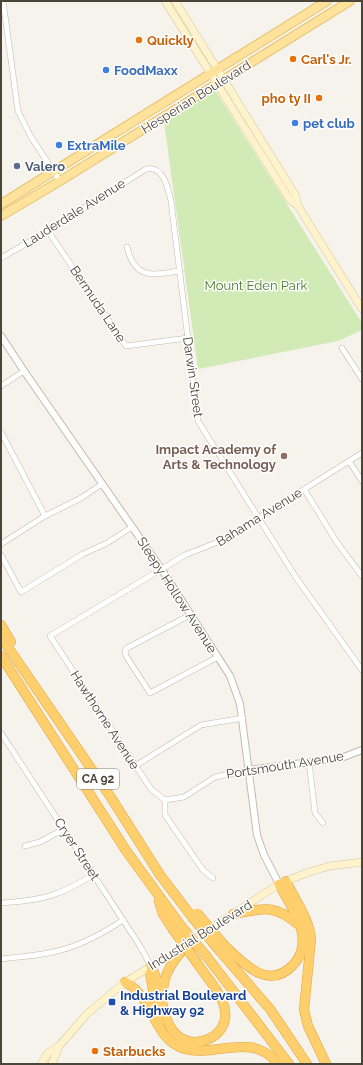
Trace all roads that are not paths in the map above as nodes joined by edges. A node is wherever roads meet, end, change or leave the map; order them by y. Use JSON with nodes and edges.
{"nodes":[{"id":1,"x":3,"y":1,"type":"edge"},
{"id":2,"x":166,"y":1,"type":"edge"},
{"id":3,"x":175,"y":1,"type":"edge"},
{"id":4,"x":326,"y":1,"type":"edge"},
{"id":5,"x":350,"y":1,"type":"edge"},
{"id":6,"x":333,"y":12,"type":"junction"},
{"id":7,"x":214,"y":72,"type":"junction"},
{"id":8,"x":224,"y":80,"type":"junction"},
{"id":9,"x":216,"y":85,"type":"junction"},
{"id":10,"x":146,"y":169,"type":"joint"},
{"id":11,"x":53,"y":172,"type":"junction"},
{"id":12,"x":60,"y":181,"type":"junction"},
{"id":13,"x":1,"y":204,"type":"edge"},
{"id":14,"x":298,"y":206,"type":"junction"},
{"id":15,"x":1,"y":216,"type":"edge"},
{"id":16,"x":48,"y":231,"type":"junction"},
{"id":17,"x":127,"y":247,"type":"dead end"},
{"id":18,"x":1,"y":258,"type":"edge"},
{"id":19,"x":179,"y":271,"type":"junction"},
{"id":20,"x":361,"y":304,"type":"edge"},
{"id":21,"x":1,"y":336,"type":"edge"},
{"id":22,"x":188,"y":338,"type":"junction"},
{"id":23,"x":342,"y":348,"type":"dead end"},
{"id":24,"x":24,"y":371,"type":"junction"},
{"id":25,"x":362,"y":379,"type":"edge"},
{"id":26,"x":1,"y":386,"type":"edge"},
{"id":27,"x":1,"y":432,"type":"edge"},
{"id":28,"x":362,"y":453,"type":"edge"},
{"id":29,"x":350,"y":461,"type":"junction"},
{"id":30,"x":362,"y":481,"type":"edge"},
{"id":31,"x":102,"y":484,"type":"junction"},
{"id":32,"x":304,"y":489,"type":"junction"},
{"id":33,"x":45,"y":516,"type":"junction"},
{"id":34,"x":258,"y":518,"type":"junction"},
{"id":35,"x":132,"y":527,"type":"junction"},
{"id":36,"x":1,"y":544,"type":"edge"},
{"id":37,"x":1,"y":555,"type":"edge"},
{"id":38,"x":162,"y":570,"type":"junction"},
{"id":39,"x":362,"y":576,"type":"edge"},
{"id":40,"x":190,"y":615,"type":"junction"},
{"id":41,"x":1,"y":625,"type":"edge"},
{"id":42,"x":50,"y":636,"type":"joint"},
{"id":43,"x":1,"y":637,"type":"edge"},
{"id":44,"x":1,"y":656,"type":"edge"},
{"id":45,"x":218,"y":657,"type":"junction"},
{"id":46,"x":362,"y":670,"type":"edge"},
{"id":47,"x":44,"y":700,"type":"junction"},
{"id":48,"x":242,"y":718,"type":"junction"},
{"id":49,"x":1,"y":733,"type":"edge"},
{"id":50,"x":362,"y":750,"type":"edge"},
{"id":51,"x":309,"y":762,"type":"junction"},
{"id":52,"x":135,"y":766,"type":"junction"},
{"id":53,"x":249,"y":770,"type":"junction"},
{"id":54,"x":165,"y":800,"type":"junction"},
{"id":55,"x":323,"y":824,"type":"dead end"},
{"id":56,"x":64,"y":829,"type":"junction"},
{"id":57,"x":25,"y":846,"type":"dead end"},
{"id":58,"x":362,"y":862,"type":"edge"},
{"id":59,"x":93,"y":875,"type":"junction"},
{"id":60,"x":213,"y":878,"type":"dead end"},
{"id":61,"x":283,"y":882,"type":"junction"},
{"id":62,"x":1,"y":904,"type":"edge"},
{"id":63,"x":233,"y":914,"type":"junction"},
{"id":64,"x":123,"y":920,"type":"junction"},
{"id":65,"x":299,"y":925,"type":"junction"},
{"id":66,"x":177,"y":927,"type":"junction"},
{"id":67,"x":188,"y":942,"type":"junction"},
{"id":68,"x":221,"y":947,"type":"junction"},
{"id":69,"x":1,"y":959,"type":"edge"},
{"id":70,"x":151,"y":966,"type":"junction"},
{"id":71,"x":125,"y":982,"type":"junction"},
{"id":72,"x":163,"y":1004,"type":"junction"},
{"id":73,"x":159,"y":1025,"type":"junction"},
{"id":74,"x":59,"y":1046,"type":"junction"},
{"id":75,"x":41,"y":1064,"type":"edge"},
{"id":76,"x":52,"y":1064,"type":"edge"},
{"id":77,"x":278,"y":1064,"type":"edge"},
{"id":78,"x":289,"y":1064,"type":"edge"},
{"id":79,"x":307,"y":1064,"type":"edge"},
{"id":80,"x":326,"y":1064,"type":"edge"}],
"edges":[{"from":1,"to":11,"type":"street"},
{"from":2,"to":7,"type":"main road"},
{"from":3,"to":7,"type":"main road"},
{"from":4,"to":6,"type":"street"},
{"from":4,"to":7,"type":"main road","name":"Hesperian Boulevard"},
{"from":5,"to":6,"type":"main road","name":"Hesperian Boulevard"},
{"from":6,"to":8,"type":"main road","name":"Hesperian Boulevard"},
{"from":7,"to":8,"type":"main road"},
{"from":7,"to":9,"type":"main road"},
{"from":7,"to":11,"type":"main road","name":"Hesperian Boulevard"},
{"from":8,"to":9,"type":"main road","name":"Hesperian Boulevard"},
{"from":8,"to":14,"type":"main road"},
{"from":9,"to":12,"type":"main road","name":"Hesperian Boulevard"},
{"from":9,"to":14,"type":"main road"},
{"from":10,"to":16,"type":"street","name":"Lauderdale Avenue"},
{"from":10,"to":19,"type":"street","name":"Darwin Street"},
{"from":11,"to":12,"type":"street"},
{"from":11,"to":13,"type":"main road","name":"Hesperian Boulevard"},
{"from":12,"to":15,"type":"main road","name":"Hesperian Boulevard"},
{"from":14,"to":20,"type":"main road"},
{"from":16,"to":18,"type":"street","name":"Lauderdale Avenue"},
{"from":16,"to":22,"type":"street","name":"Bermuda Lane"},
{"from":17,"to":19,"type":"street"},
{"from":19,"to":22,"type":"street","name":"Darwin Street"},
{"from":21,"to":24,"type":"street","name":"Sleepy Hollow Avenue"},
{"from":22,"to":34,"type":"street","name":"Darwin Street"},
{"from":23,"to":25,"type":"street"},
{"from":24,"to":26,"type":"street"},
{"from":24,"to":31,"type":"street","name":"Sleepy Hollow Avenue"},
{"from":27,"to":33,"type":"street"},
{"from":28,"to":29,"type":"street","name":"Bahama Avenue"},
{"from":29,"to":30,"type":"street"},
{"from":29,"to":32,"type":"street","name":"Bahama Avenue"},
{"from":31,"to":33,"type":"street"},
{"from":31,"to":35,"type":"street","name":"Sleepy Hollow Avenue"},
{"from":32,"to":34,"type":"street","name":"Bahama Avenue"},
{"from":32,"to":39,"type":"street"},
{"from":33,"to":36,"type":"street"},
{"from":34,"to":38,"type":"street","name":"Bahama Avenue"},
{"from":34,"to":46,"type":"street","name":"Darwin Street"},
{"from":35,"to":37,"type":"street"},
{"from":35,"to":38,"type":"street","name":"Sleepy Hollow Avenue"},
{"from":38,"to":40,"type":"street","name":"Sleepy Hollow Avenue"},
{"from":38,"to":42,"type":"street","name":"Bahama Avenue"},
{"from":40,"to":45,"type":"street","name":"Sleepy Hollow Avenue"},
{"from":40,"to":45,"type":"street"},
{"from":41,"to":47,"type":"highway"},
{"from":42,"to":52,"type":"street","name":"Hawthorne Avenue"},
{"from":43,"to":47,"type":"highway","number":"CA 92"},
{"from":44,"to":66,"type":"highway","number":"CA 92"},
{"from":45,"to":48,"type":"street","name":"Sleepy Hollow Avenue"},
{"from":47,"to":68,"type":"highway","number":"CA 92","bridge":true},
{"from":48,"to":52,"type":"street"},
{"from":48,"to":53,"type":"street","name":"Sleepy Hollow Avenue"},
{"from":49,"to":56,"type":"street","name":"Cryer Street"},
{"from":50,"to":51,"type":"street","name":"Portsmouth Avenue"},
{"from":51,"to":53,"type":"street","name":"Portsmouth Avenue"},
{"from":51,"to":55,"type":"street"},
{"from":52,"to":54,"type":"street","name":"Hawthorne Avenue"},
{"from":53,"to":54,"type":"street","name":"Portsmouth Avenue"},
{"from":53,"to":61,"type":"street","name":"Sleepy Hollow Avenue"},
{"from":54,"to":60,"type":"street"},
{"from":56,"to":57,"type":"street"},
{"from":56,"to":59,"type":"street","name":"Cryer Street"},
{"from":58,"to":61,"type":"main road","name":"Industrial Boulevard"},
{"from":59,"to":62,"type":"street"},
{"from":59,"to":64,"type":"street","name":"Cryer Street"},
{"from":61,"to":63,"type":"main road","name":"Industrial Boulevard"},
{"from":61,"to":65,"type":"highway"},
{"from":61,"to":80,"type":"highway"},
{"from":63,"to":65,"type":"highway"},
{"from":63,"to":67,"type":"main road","name":"Industrial Boulevard"},
{"from":64,"to":69,"type":"street"},
{"from":64,"to":70,"type":"street","name":"Cryer Street"},
{"from":65,"to":68,"type":"highway"},
{"from":66,"to":72,"type":"highway","bridge":true},
{"from":66,"to":78,"type":"highway","bridge":true},
{"from":67,"to":70,"type":"main road","name":"Industrial Boulevard"},
{"from":67,"to":72,"type":"highway"},
{"from":68,"to":79,"type":"highway","number":"CA 92"},
{"from":70,"to":71,"type":"main road","name":"Industrial Boulevard"},
{"from":70,"to":72,"type":"highway"},
{"from":70,"to":73,"type":"highway"},
{"from":71,"to":73,"type":"highway"},
{"from":71,"to":74,"type":"main road","name":"Industrial Boulevard"},
{"from":73,"to":77,"type":"highway"},
{"from":74,"to":75,"type":"main road","name":"Industrial Boulevard"},
{"from":74,"to":76,"type":"main road","name":"Industrial Boulevard"}]}
